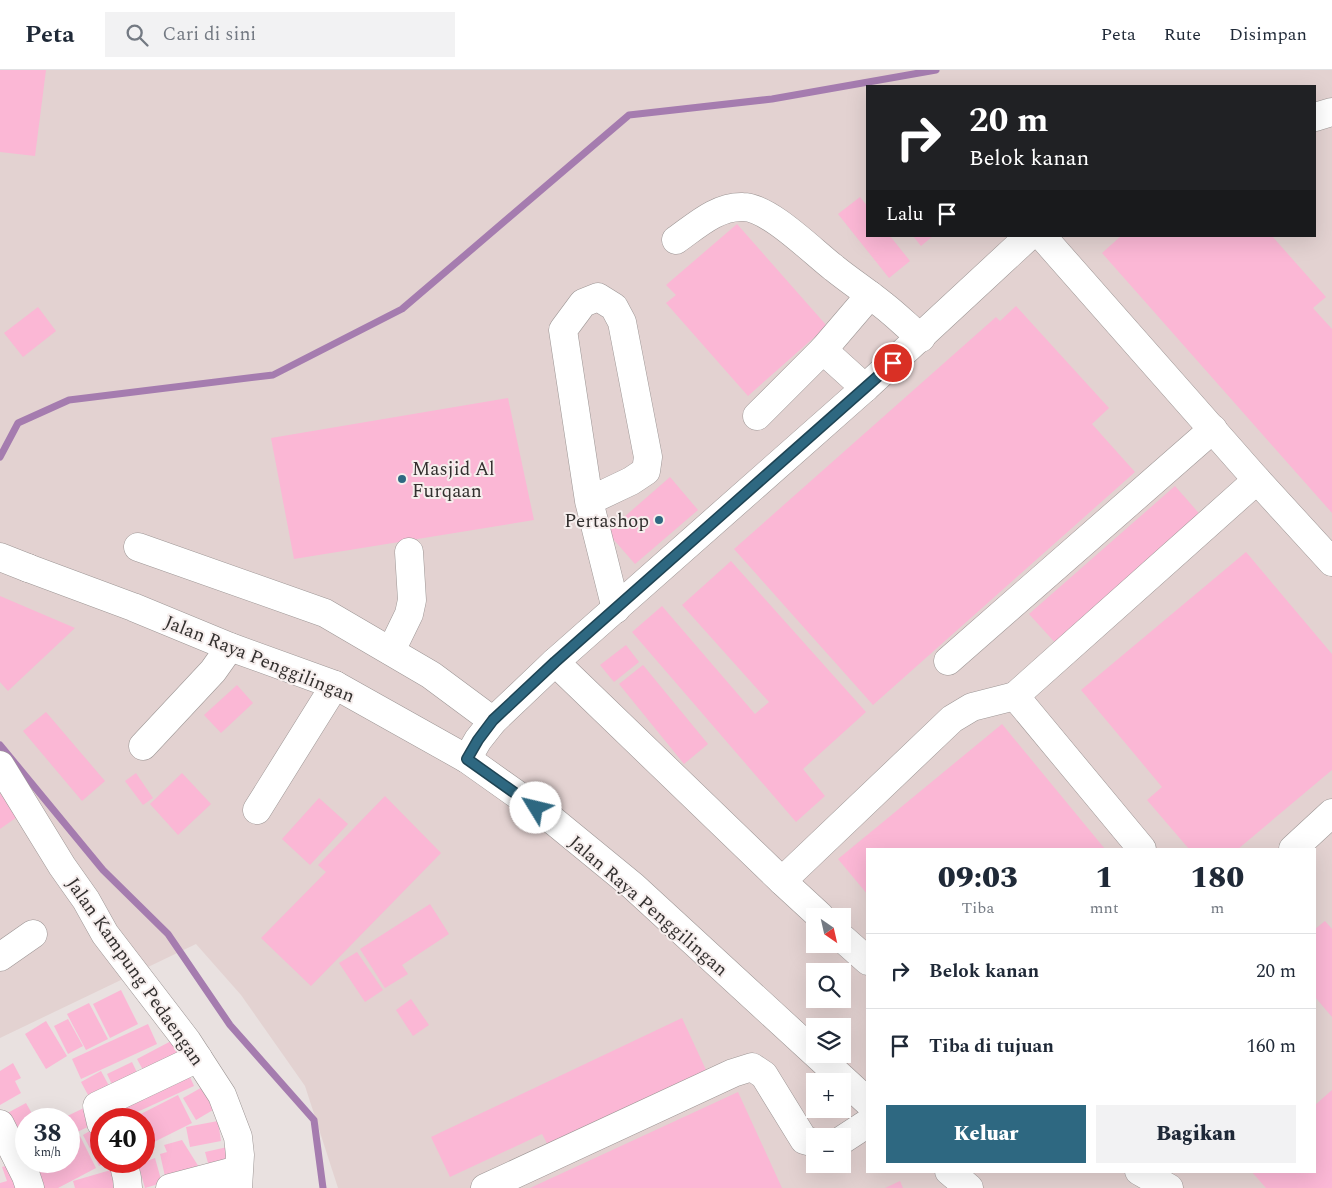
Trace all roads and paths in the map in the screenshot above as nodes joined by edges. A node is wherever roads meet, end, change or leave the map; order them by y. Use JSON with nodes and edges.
{"nodes":[{"id":1,"x":1332,"y":112,"type":"edge"},
{"id":2,"x":1316,"y":117,"type":"edge"},
{"id":3,"x":1028,"y":237,"type":"edge"},
{"id":4,"x":1043,"y":237,"type":"edge"},
{"id":5,"x":676,"y":240,"type":"dead end"},
{"id":6,"x":870,"y":295,"type":"junction"},
{"id":7,"x":921,"y":338,"type":"junction"},
{"id":8,"x":823,"y":350,"type":"junction"},
{"id":9,"x":865,"y":388,"type":"junction"},
{"id":10,"x":757,"y":416,"type":"dead end"},
{"id":11,"x":1212,"y":429,"type":"junction"},
{"id":12,"x":1257,"y":480,"type":"junction"},
{"id":13,"x":589,"y":501,"type":"junction"},
{"id":14,"x":138,"y":546,"type":"dead end"},
{"id":15,"x":408,"y":552,"type":"dead end"},
{"id":16,"x":0,"y":557,"type":"edge"},
{"id":17,"x":1332,"y":562,"type":"edge"},
{"id":18,"x":616,"y":609,"type":"junction"},
{"id":19,"x":230,"y":647,"type":"junction"},
{"id":20,"x":391,"y":651,"type":"junction"},
{"id":21,"x":948,"y":661,"type":"dead end"},
{"id":22,"x":555,"y":662,"type":"junction"},
{"id":23,"x":335,"y":685,"type":"junction"},
{"id":24,"x":1015,"y":696,"type":"junction"},
{"id":25,"x":493,"y":720,"type":"junction"},
{"id":26,"x":143,"y":746,"type":"dead end"},
{"id":27,"x":467,"y":759,"type":"junction"},
{"id":28,"x":0,"y":765,"type":"edge"},
{"id":29,"x":257,"y":810,"type":"dead end"},
{"id":30,"x":1332,"y":813,"type":"edge"},
{"id":31,"x":1141,"y":848,"type":"edge"},
{"id":32,"x":1294,"y":848,"type":"edge"},
{"id":33,"x":782,"y":881,"type":"junction"},
{"id":34,"x":811,"y":908,"type":"edge"},
{"id":35,"x":33,"y":934,"type":"dead end"},
{"id":36,"x":851,"y":946,"type":"edge"},
{"id":37,"x":0,"y":956,"type":"edge"},
{"id":38,"x":866,"y":959,"type":"edge"},
{"id":39,"x":198,"y":1058,"type":"junction"},
{"id":40,"x":866,"y":1100,"type":"edge"},
{"id":41,"x":97,"y":1108,"type":"edge"},
{"id":42,"x":0,"y":1124,"type":"edge"},
{"id":43,"x":866,"y":1125,"type":"edge"},
{"id":44,"x":851,"y":1134,"type":"edge"},
{"id":45,"x":806,"y":1141,"type":"edge"},
{"id":46,"x":127,"y":1173,"type":"edge"},
{"id":47,"x":951,"y":1173,"type":"edge"},
{"id":48,"x":1143,"y":1173,"type":"edge"},
{"id":49,"x":238,"y":1179,"type":"edge"},
{"id":50,"x":30,"y":1188,"type":"edge"},
{"id":51,"x":128,"y":1188,"type":"edge"},
{"id":52,"x":170,"y":1188,"type":"edge"},
{"id":53,"x":485,"y":1188,"type":"edge"},
{"id":54,"x":969,"y":1188,"type":"edge"},
{"id":55,"x":1169,"y":1188,"type":"edge"}],
"edges":[{"from":1,"to":2,"type":"street"},
{"from":3,"to":7,"type":"street"},
{"from":4,"to":11,"type":"street"},
{"from":5,"to":6,"type":"street"},
{"from":6,"to":7,"type":"street"},
{"from":6,"to":8,"type":"street"},
{"from":7,"to":9,"type":"street"},
{"from":8,"to":9,"type":"street"},
{"from":8,"to":10,"type":"street"},
{"from":9,"to":18,"type":"street"},
{"from":11,"to":12,"type":"street"},
{"from":11,"to":21,"type":"street"},
{"from":12,"to":17,"type":"street"},
{"from":12,"to":24,"type":"street"},
{"from":13,"to":13,"type":"street"},
{"from":13,"to":18,"type":"street"},
{"from":14,"to":20,"type":"street"},
{"from":15,"to":20,"type":"street"},
{"from":16,"to":19,"type":"street","name":"Jalan Raya Penggilingan"},
{"from":18,"to":22,"type":"street"},
{"from":19,"to":23,"type":"street","name":"Jalan Raya Penggilingan"},
{"from":19,"to":26,"type":"street"},
{"from":20,"to":25,"type":"street"},
{"from":22,"to":25,"type":"street"},
{"from":22,"to":33,"type":"street"},
{"from":23,"to":27,"type":"street","name":"Jalan Raya Penggilingan"},
{"from":23,"to":29,"type":"street"},
{"from":24,"to":31,"type":"street"},
{"from":24,"to":33,"type":"street"},
{"from":25,"to":27,"type":"street"},
{"from":27,"to":40,"type":"street","name":"Jalan Raya Penggilingan"},
{"from":28,"to":39,"type":"street","name":"Jalan Kampung Pedaengan"},
{"from":30,"to":32,"type":"street"},
{"from":33,"to":34,"type":"street"},
{"from":35,"to":37,"type":"street"},
{"from":36,"to":38,"type":"street"},
{"from":39,"to":41,"type":"street"},
{"from":39,"to":49,"type":"street","name":"Jalan Kampung Pedaengan"},
{"from":42,"to":50,"type":"street"},
{"from":43,"to":44,"type":"street"},
{"from":45,"to":53,"type":"street"},
{"from":46,"to":51,"type":"street"},
{"from":47,"to":54,"type":"street"},
{"from":48,"to":55,"type":"street"},
{"from":49,"to":52,"type":"street"}]}
